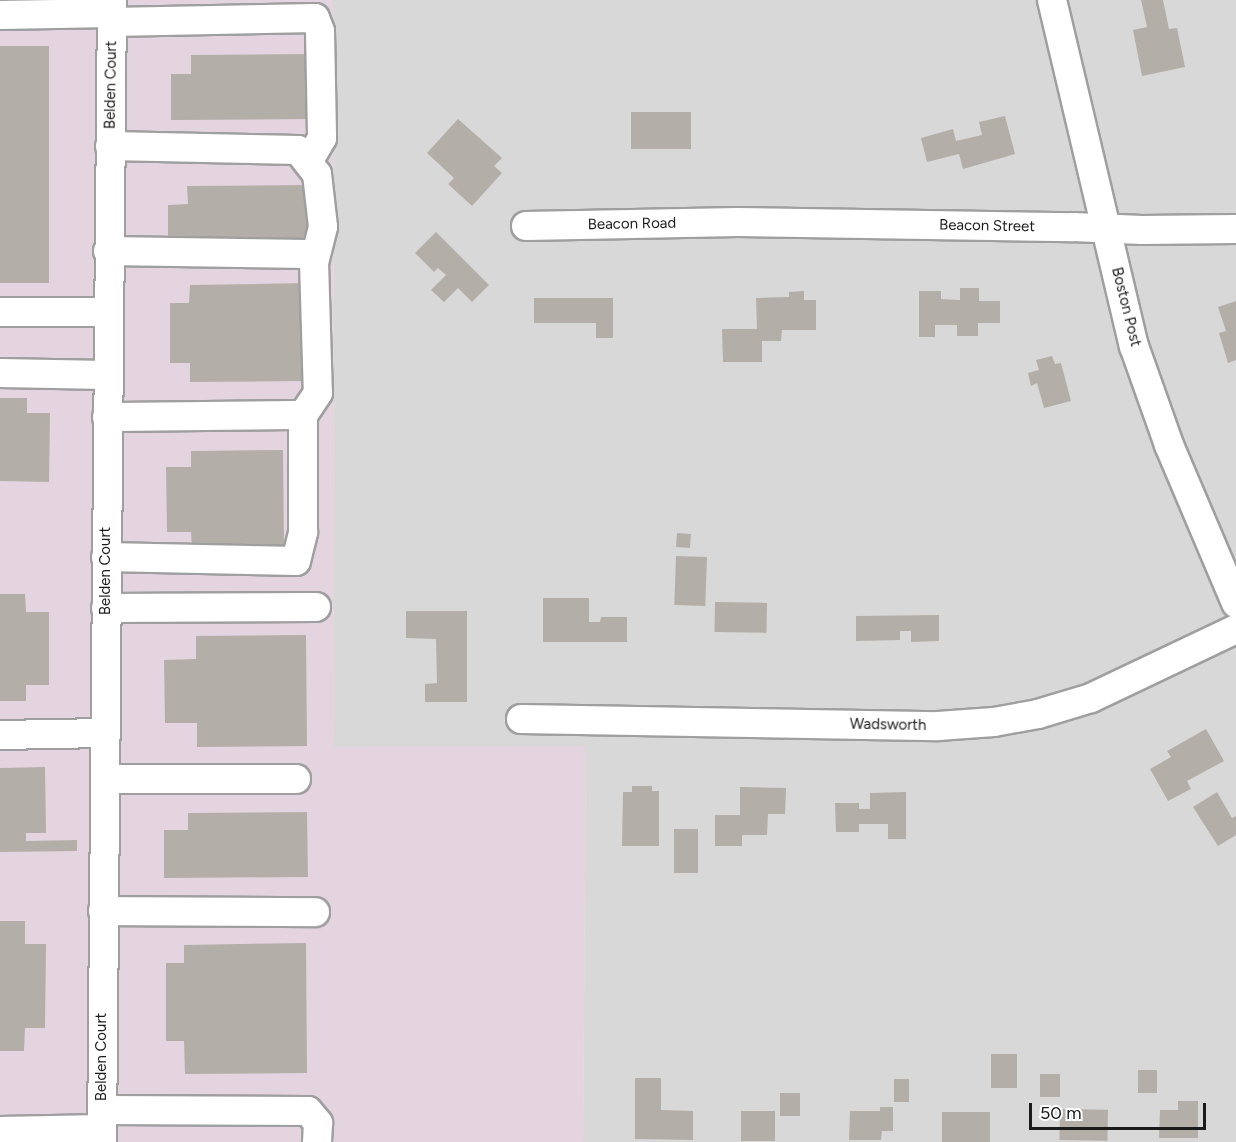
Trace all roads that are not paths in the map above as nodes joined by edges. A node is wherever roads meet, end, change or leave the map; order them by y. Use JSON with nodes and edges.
{"nodes":[{"id":1,"x":1052,"y":0,"type":"edge"},
{"id":2,"x":321,"y":9,"type":"edge"},
{"id":3,"x":112,"y":12,"type":"edge"},
{"id":4,"x":0,"y":15,"type":"edge"},
{"id":5,"x":110,"y":146,"type":"junction"},
{"id":6,"x":308,"y":162,"type":"junction"},
{"id":7,"x":738,"y":222,"type":"joint"},
{"id":8,"x":526,"y":226,"type":"dead end"},
{"id":9,"x":1107,"y":229,"type":"junction"},
{"id":10,"x":1236,"y":229,"type":"edge"},
{"id":11,"x":108,"y":251,"type":"junction"},
{"id":12,"x":314,"y":262,"type":"junction"},
{"id":13,"x":0,"y":312,"type":"edge"},
{"id":14,"x":108,"y":312,"type":"junction"},
{"id":15,"x":0,"y":373,"type":"edge"},
{"id":16,"x":107,"y":375,"type":"junction"},
{"id":17,"x":303,"y":415,"type":"junction"},
{"id":18,"x":107,"y":417,"type":"junction"},
{"id":19,"x":106,"y":556,"type":"junction"},
{"id":20,"x":1236,"y":603,"type":"edge"},
{"id":21,"x":106,"y":608,"type":"junction"},
{"id":22,"x":316,"y":608,"type":"dead end"},
{"id":23,"x":1236,"y":629,"type":"edge"},
{"id":24,"x":521,"y":718,"type":"dead end"},
{"id":25,"x":105,"y":733,"type":"junction"},
{"id":26,"x":0,"y":735,"type":"edge"},
{"id":27,"x":105,"y":779,"type":"junction"},
{"id":28,"x":296,"y":779,"type":"dead end"},
{"id":29,"x":103,"y":911,"type":"junction"},
{"id":30,"x":315,"y":912,"type":"dead end"},
{"id":31,"x":102,"y":1127,"type":"edge"},
{"id":32,"x":0,"y":1131,"type":"edge"},
{"id":33,"x":317,"y":1142,"type":"edge"}],
"edges":[{"from":1,"to":9,"type":"street","name":"Boston Post"},
{"from":2,"to":3,"type":"street"},
{"from":2,"to":6,"type":"street"},
{"from":3,"to":4,"type":"street"},
{"from":3,"to":5,"type":"street","name":"Belden Court"},
{"from":5,"to":6,"type":"street"},
{"from":5,"to":11,"type":"street","name":"Belden Court"},
{"from":6,"to":12,"type":"street"},
{"from":7,"to":8,"type":"street","name":"Beacon Road"},
{"from":7,"to":9,"type":"street","name":"Beacon Street"},
{"from":9,"to":10,"type":"street","name":"Beacon Street"},
{"from":9,"to":20,"type":"street","name":"Boston Post"},
{"from":11,"to":12,"type":"street"},
{"from":11,"to":14,"type":"street","name":"Belden Court"},
{"from":12,"to":17,"type":"street"},
{"from":13,"to":14,"type":"street"},
{"from":14,"to":16,"type":"street","name":"Belden Court"},
{"from":15,"to":16,"type":"street"},
{"from":16,"to":18,"type":"street","name":"Belden Court"},
{"from":17,"to":18,"type":"street"},
{"from":17,"to":19,"type":"street"},
{"from":18,"to":19,"type":"street","name":"Belden Court"},
{"from":19,"to":21,"type":"street","name":"Belden Court"},
{"from":21,"to":22,"type":"street"},
{"from":21,"to":25,"type":"street","name":"Belden Court"},
{"from":23,"to":24,"type":"street","name":"Wadsworth"},
{"from":25,"to":26,"type":"street"},
{"from":25,"to":27,"type":"street","name":"Belden Court"},
{"from":27,"to":28,"type":"street"},
{"from":27,"to":29,"type":"street","name":"Belden Court"},
{"from":29,"to":30,"type":"street"},
{"from":29,"to":31,"type":"street","name":"Belden Court"},
{"from":31,"to":32,"type":"street"},
{"from":31,"to":33,"type":"street"}]}
